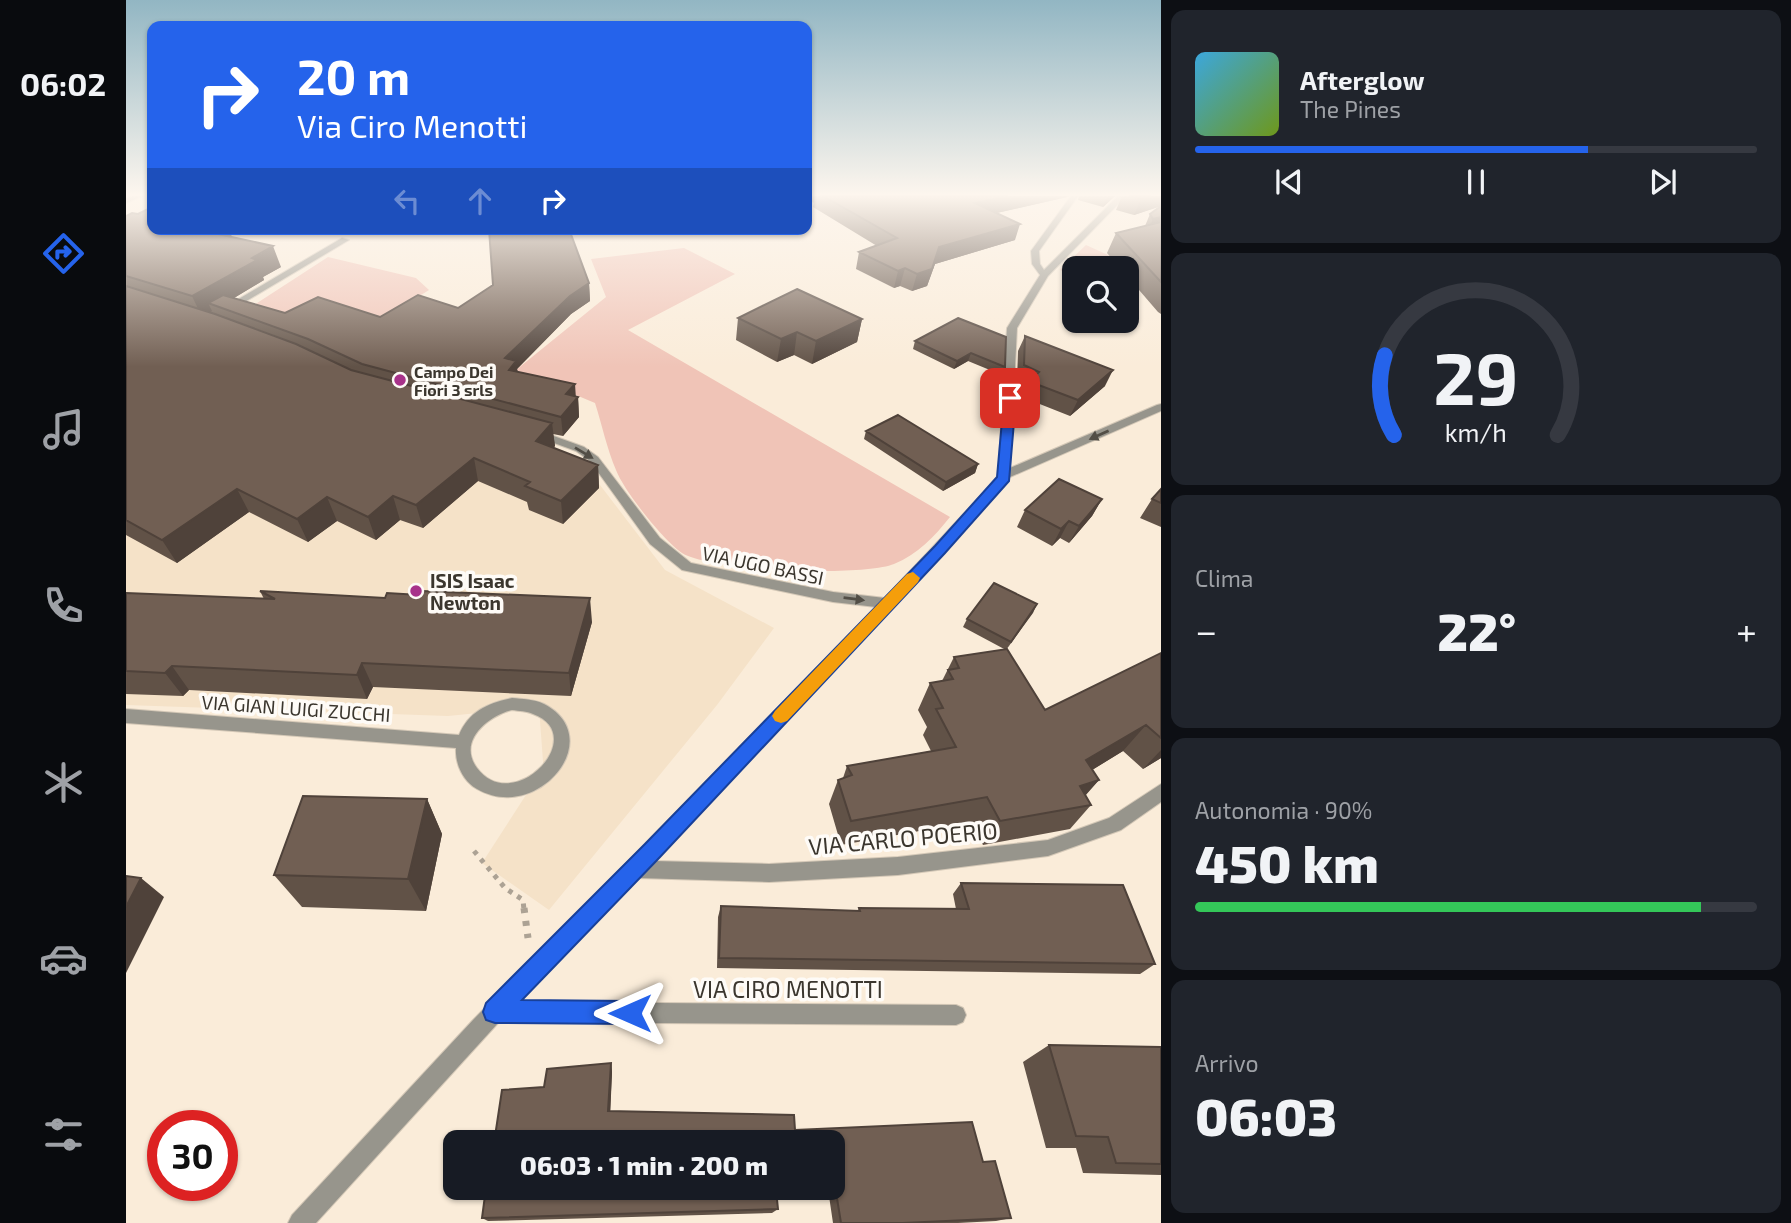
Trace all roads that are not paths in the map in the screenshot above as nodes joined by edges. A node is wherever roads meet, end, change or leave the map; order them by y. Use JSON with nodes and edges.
{"nodes":[{"id":1,"x":323,"y":253,"type":"edge"},
{"id":2,"x":1035,"y":253,"type":"edge"},
{"id":3,"x":1063,"y":253,"type":"edge"},
{"id":4,"x":1044,"y":275,"type":"junction"},
{"id":5,"x":215,"y":316,"type":"edge"},
{"id":6,"x":1161,"y":407,"type":"edge"},
{"id":7,"x":528,"y":430,"type":"edge"},
{"id":8,"x":1005,"y":475,"type":"junction"},
{"id":9,"x":888,"y":603,"type":"junction"},
{"id":10,"x":126,"y":716,"type":"edge"},
{"id":11,"x":463,"y":742,"type":"junction"},
{"id":12,"x":1161,"y":792,"type":"edge"},
{"id":13,"x":634,"y":869,"type":"junction"},
{"id":14,"x":495,"y":1012,"type":"junction"},
{"id":15,"x":956,"y":1015,"type":"dead end"},
{"id":16,"x":300,"y":1223,"type":"edge"}],
"edges":[{"from":1,"to":5,"type":"street"},
{"from":2,"to":4,"type":"street"},
{"from":3,"to":4,"type":"street"},
{"from":4,"to":8,"type":"street"},
{"from":6,"to":8,"type":"street","one_way":true},
{"from":7,"to":9,"type":"street","name":"VIA UGO BASSI","one_way":true},
{"from":8,"to":9,"type":"street"},
{"from":9,"to":13,"type":"street"},
{"from":10,"to":11,"type":"street","name":"VIA GIAN LUIGI ZUCCHI"},
{"from":11,"to":11,"type":"street"},
{"from":12,"to":13,"type":"street","name":"VIA CARLO POERIO"},
{"from":13,"to":14,"type":"street"},
{"from":14,"to":15,"type":"street","name":"VIA CIRO MENOTTI"},
{"from":14,"to":16,"type":"street"}]}
